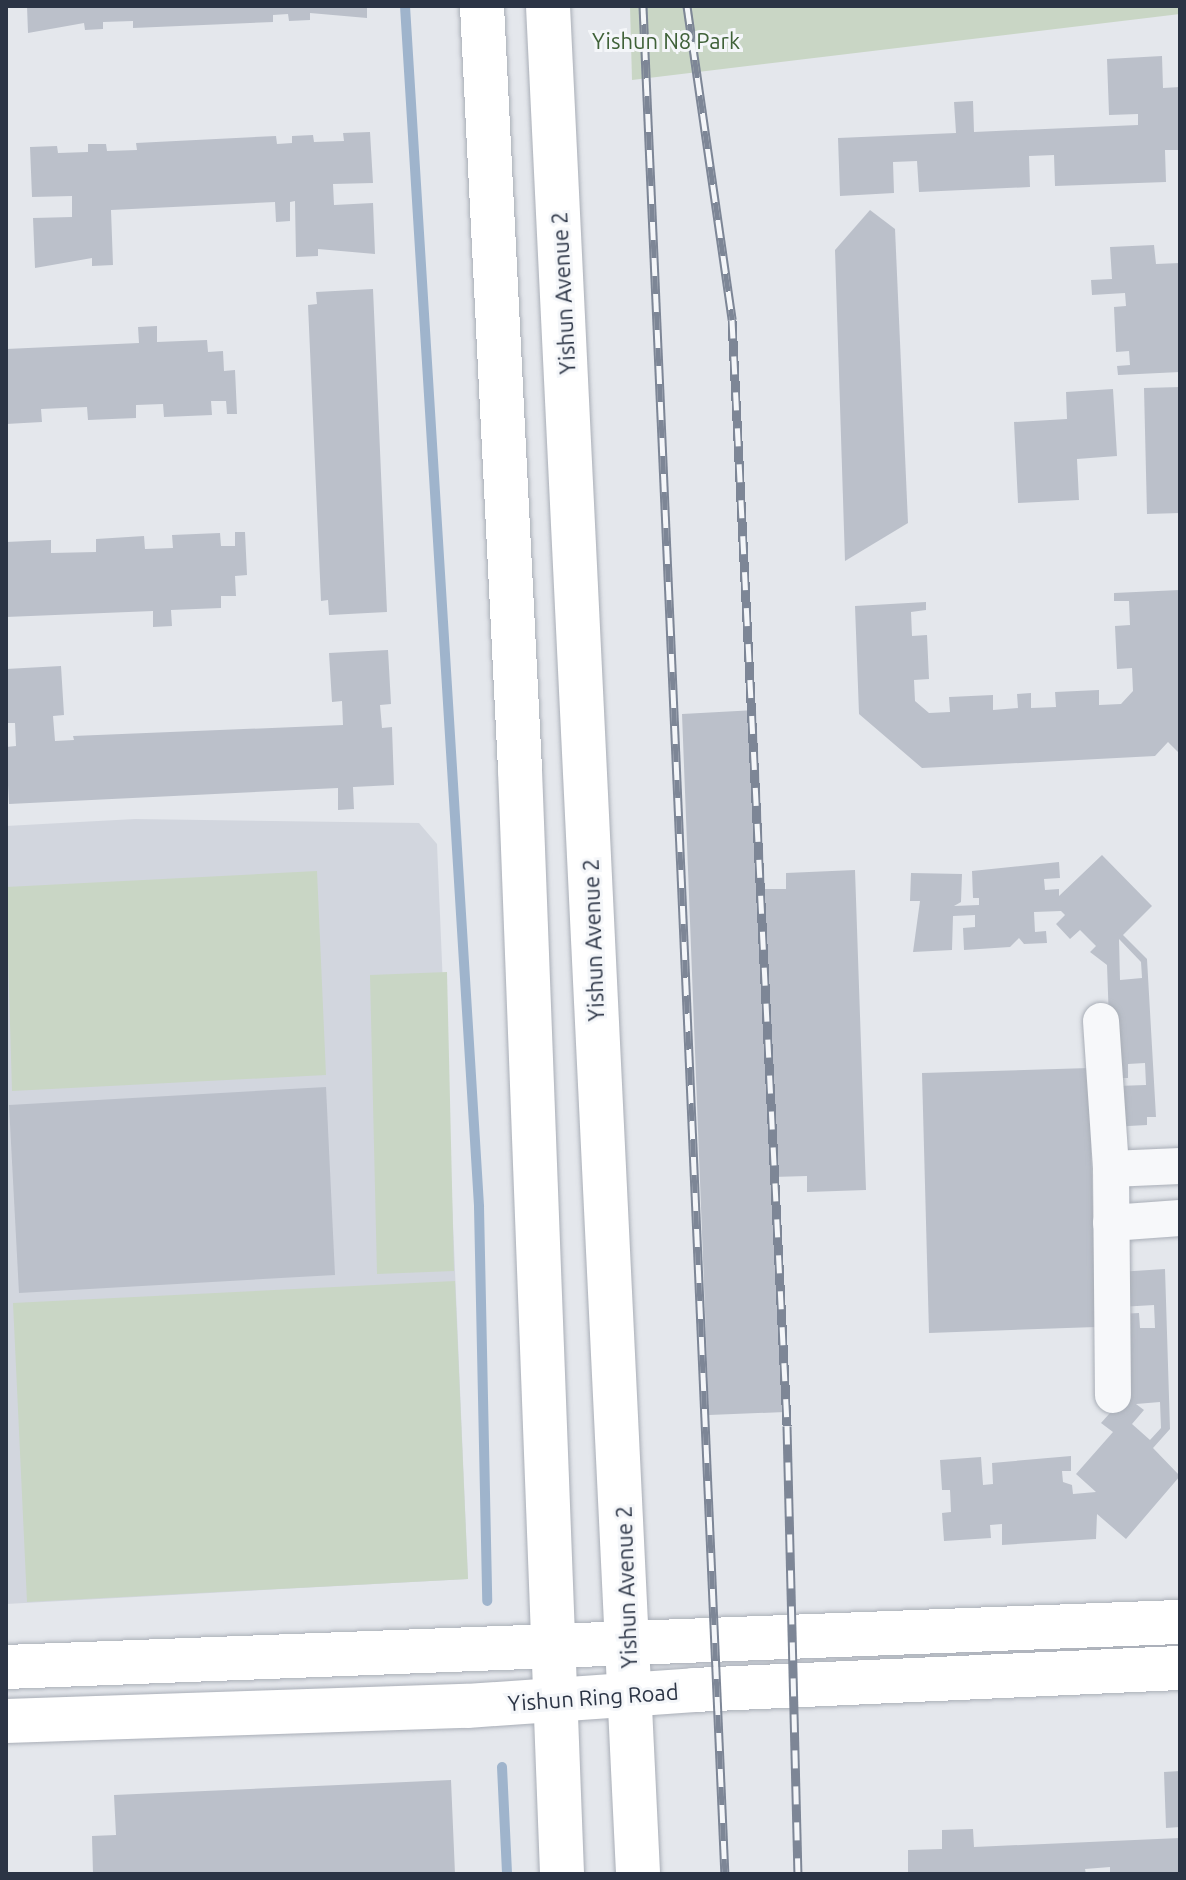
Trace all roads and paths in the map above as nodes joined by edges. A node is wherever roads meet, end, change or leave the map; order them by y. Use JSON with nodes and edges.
{"nodes":[{"id":1,"x":482,"y":6,"type":"edge"},
{"id":2,"x":548,"y":6,"type":"edge"},
{"id":3,"x":551,"y":59,"type":"junction"},
{"id":4,"x":485,"y":60,"type":"junction"},
{"id":5,"x":1101,"y":1021,"type":"dead end"},
{"id":6,"x":1180,"y":1166,"type":"edge"},
{"id":7,"x":1111,"y":1169,"type":"junction"},
{"id":8,"x":1180,"y":1218,"type":"edge"},
{"id":9,"x":1111,"y":1223,"type":"junction"},
{"id":10,"x":1113,"y":1395,"type":"dead end"},
{"id":11,"x":1180,"y":1622,"type":"edge"},
{"id":12,"x":628,"y":1640,"type":"junction"},
{"id":13,"x":553,"y":1644,"type":"junction"},
{"id":14,"x":6,"y":1667,"type":"edge"},
{"id":15,"x":1180,"y":1668,"type":"edge"},
{"id":16,"x":629,"y":1694,"type":"junction"},
{"id":17,"x":554,"y":1702,"type":"junction"},
{"id":18,"x":6,"y":1721,"type":"edge"},
{"id":19,"x":562,"y":1874,"type":"edge"},
{"id":20,"x":638,"y":1874,"type":"edge"}],
"edges":[{"from":1,"to":4,"type":"main road"},
{"from":2,"to":3,"type":"main road","name":"Yishun Avenue 2"},
{"from":3,"to":4,"type":"main road"},
{"from":3,"to":12,"type":"main road","name":"Yishun Avenue 2"},
{"from":4,"to":13,"type":"main road"},
{"from":5,"to":7,"type":"lane"},
{"from":6,"to":7,"type":"lane"},
{"from":7,"to":9,"type":"lane"},
{"from":8,"to":9,"type":"lane"},
{"from":9,"to":10,"type":"lane"},
{"from":11,"to":12,"type":"main road"},
{"from":12,"to":13,"type":"main road"},
{"from":12,"to":16,"type":"main road","name":"Yishun Avenue 2"},
{"from":13,"to":14,"type":"main road"},
{"from":13,"to":17,"type":"main road"},
{"from":15,"to":16,"type":"main road","name":"Yishun Ring Road"},
{"from":16,"to":17,"type":"main road","name":"Yishun Ring Road"},
{"from":16,"to":20,"type":"main road","name":"Yishun Avenue 2"},
{"from":17,"to":18,"type":"main road","name":"Yishun Ring Road"},
{"from":17,"to":19,"type":"main road"}]}
